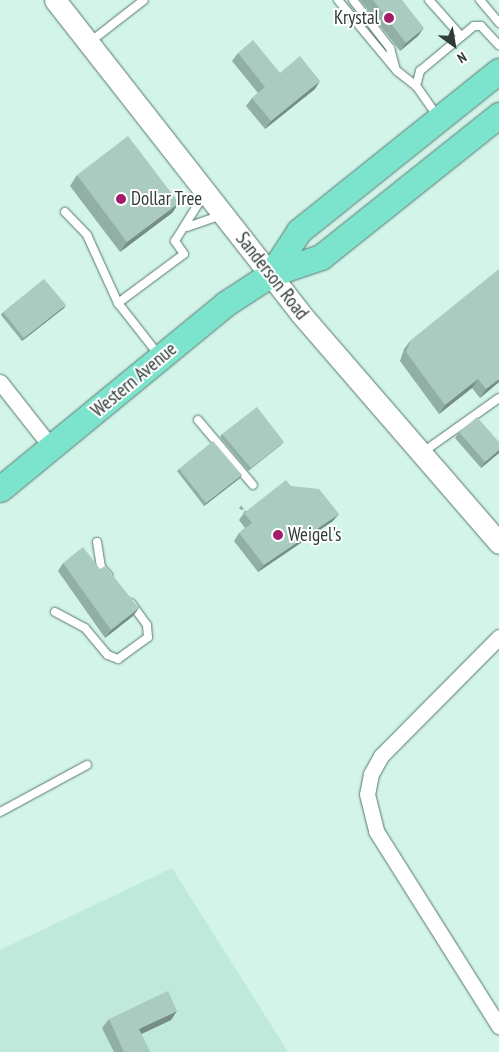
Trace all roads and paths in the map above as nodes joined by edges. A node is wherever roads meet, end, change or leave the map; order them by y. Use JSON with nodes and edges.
{"nodes":[{"id":1,"x":55,"y":0,"type":"edge"},
{"id":2,"x":144,"y":0,"type":"edge"},
{"id":3,"x":338,"y":0,"type":"edge"},
{"id":4,"x":352,"y":0,"type":"edge"},
{"id":5,"x":429,"y":0,"type":"edge"},
{"id":6,"x":480,"y":0,"type":"edge"},
{"id":7,"x":499,"y":23,"type":"edge"},
{"id":8,"x":461,"y":36,"type":"junction"},
{"id":9,"x":89,"y":43,"type":"junction"},
{"id":10,"x":499,"y":45,"type":"edge"},
{"id":11,"x":397,"y":71,"type":"junction"},
{"id":12,"x":498,"y":74,"type":"edge"},
{"id":13,"x":416,"y":86,"type":"junction"},
{"id":14,"x":499,"y":115,"type":"edge"},
{"id":15,"x":439,"y":119,"type":"junction"},
{"id":16,"x":206,"y":191,"type":"junction"},
{"id":17,"x":65,"y":212,"type":"dead end"},
{"id":18,"x":224,"y":214,"type":"junction"},
{"id":19,"x":187,"y":227,"type":"junction"},
{"id":20,"x":271,"y":274,"type":"junction"},
{"id":21,"x":118,"y":302,"type":"junction"},
{"id":22,"x":161,"y":358,"type":"junction"},
{"id":23,"x":0,"y":382,"type":"edge"},
{"id":24,"x":499,"y":398,"type":"edge"},
{"id":25,"x":198,"y":420,"type":"dead end"},
{"id":26,"x":52,"y":448,"type":"junction"},
{"id":27,"x":422,"y":453,"type":"junction"},
{"id":28,"x":253,"y":485,"type":"dead end"},
{"id":29,"x":0,"y":490,"type":"edge"},
{"id":30,"x":240,"y":506,"type":"dead end"},
{"id":31,"x":251,"y":518,"type":"edge"},
{"id":32,"x":98,"y":542,"type":"dead end"},
{"id":33,"x":499,"y":543,"type":"edge"},
{"id":34,"x":114,"y":582,"type":"edge"},
{"id":35,"x":126,"y":597,"type":"edge"},
{"id":36,"x":55,"y":612,"type":"dead end"},
{"id":37,"x":499,"y":638,"type":"edge"},
{"id":38,"x":87,"y":765,"type":"dead end"},
{"id":39,"x":0,"y":812,"type":"edge"},
{"id":40,"x":499,"y":1026,"type":"edge"}],
"edges":[{"from":1,"to":9,"type":"street","name":"Sanderson Road"},
{"from":2,"to":9,"type":"lane"},
{"from":3,"to":11,"type":"lane"},
{"from":4,"to":11,"type":"lane"},
{"from":5,"to":8,"type":"lane"},
{"from":6,"to":7,"type":"lane"},
{"from":8,"to":10,"type":"lane"},
{"from":8,"to":13,"type":"lane"},
{"from":9,"to":16,"type":"street","name":"Sanderson Road"},
{"from":11,"to":13,"type":"lane"},
{"from":12,"to":15,"type":"main road","name":"Western Avenue"},
{"from":13,"to":15,"type":"lane"},
{"from":14,"to":20,"type":"main road","name":"Western Avenue"},
{"from":15,"to":20,"type":"main road","name":"Western Avenue"},
{"from":16,"to":18,"type":"street","name":"Sanderson Road"},
{"from":16,"to":19,"type":"lane"},
{"from":17,"to":21,"type":"lane"},
{"from":18,"to":19,"type":"lane"},
{"from":18,"to":20,"type":"street","name":"Sanderson Road"},
{"from":19,"to":21,"type":"lane"},
{"from":20,"to":22,"type":"main road","name":"Western Avenue"},
{"from":20,"to":27,"type":"street","name":"Sanderson Road"},
{"from":21,"to":22,"type":"lane"},
{"from":22,"to":26,"type":"main road","name":"Western Avenue"},
{"from":23,"to":26,"type":"street"},
{"from":24,"to":27,"type":"lane"},
{"from":25,"to":28,"type":"lane"},
{"from":26,"to":29,"type":"main road","name":"Western Avenue"},
{"from":27,"to":33,"type":"street","name":"Sanderson Road"},
{"from":30,"to":31,"type":"path"},
{"from":32,"to":34,"type":"lane"},
{"from":35,"to":36,"type":"lane"},
{"from":37,"to":40,"type":"street"},
{"from":38,"to":39,"type":"lane"}]}
